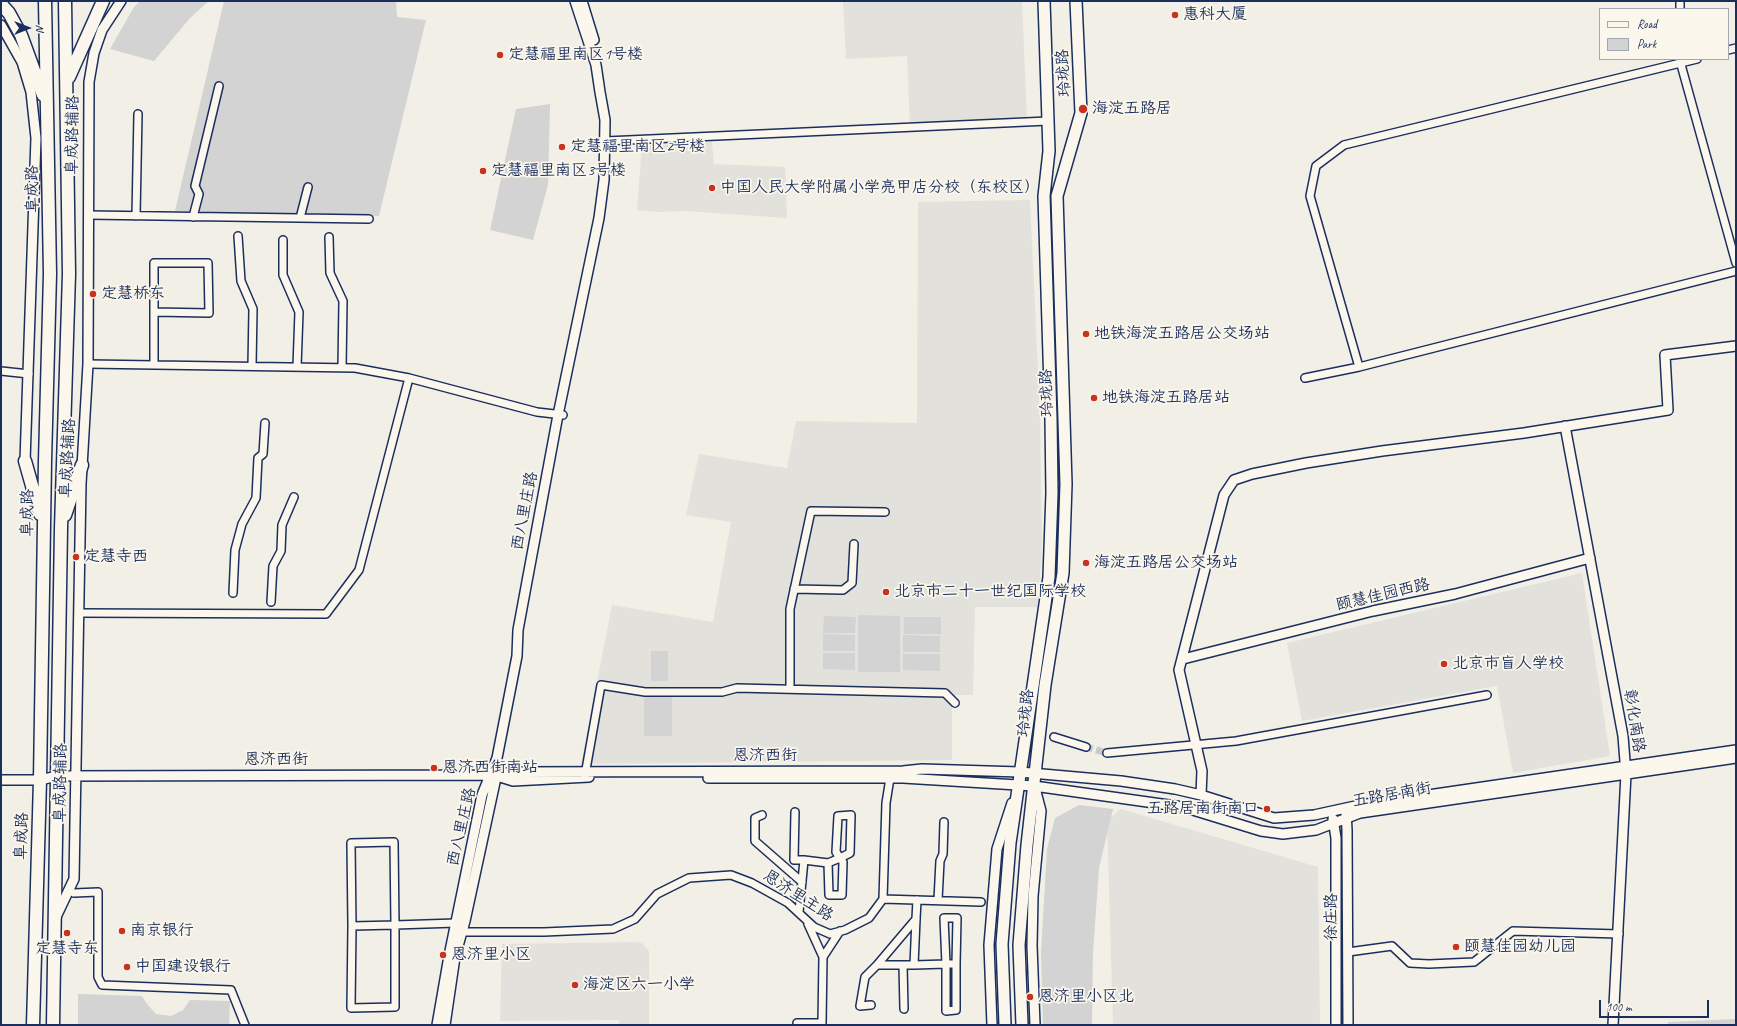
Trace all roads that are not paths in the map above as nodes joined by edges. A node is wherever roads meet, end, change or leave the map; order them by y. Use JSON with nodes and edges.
{"nodes":[{"id":1,"x":121,"y":1,"type":"edge"},
{"id":2,"x":575,"y":1,"type":"edge"},
{"id":3,"x":582,"y":1,"type":"edge"},
{"id":4,"x":1044,"y":1,"type":"edge"},
{"id":5,"x":1076,"y":1,"type":"edge"},
{"id":6,"x":45,"y":3,"type":"edge"},
{"id":7,"x":65,"y":3,"type":"edge"},
{"id":8,"x":101,"y":4,"type":"edge"},
{"id":9,"x":5,"y":8,"type":"edge"},
{"id":10,"x":1,"y":24,"type":"edge"},
{"id":11,"x":1680,"y":61,"type":"edge"},
{"id":12,"x":67,"y":82,"type":"junction"},
{"id":13,"x":219,"y":86,"type":"dead end"},
{"id":14,"x":47,"y":105,"type":"junction"},
{"id":15,"x":138,"y":114,"type":"dead end"},
{"id":16,"x":1048,"y":121,"type":"junction"},
{"id":17,"x":608,"y":141,"type":"junction"},
{"id":18,"x":308,"y":187,"type":"dead end"},
{"id":19,"x":88,"y":215,"type":"junction"},
{"id":20,"x":136,"y":216,"type":"junction"},
{"id":21,"x":193,"y":217,"type":"junction"},
{"id":22,"x":300,"y":218,"type":"junction"},
{"id":23,"x":369,"y":219,"type":"dead end"},
{"id":24,"x":238,"y":236,"type":"dead end"},
{"id":25,"x":329,"y":237,"type":"dead end"},
{"id":26,"x":283,"y":240,"type":"dead end"},
{"id":27,"x":1736,"y":263,"type":"edge"},
{"id":28,"x":1736,"y":271,"type":"edge"},
{"id":29,"x":154,"y":312,"type":"junction"},
{"id":30,"x":1736,"y":346,"type":"edge"},
{"id":31,"x":88,"y":364,"type":"junction"},
{"id":32,"x":154,"y":364,"type":"junction"},
{"id":33,"x":252,"y":366,"type":"junction"},
{"id":34,"x":297,"y":367,"type":"junction"},
{"id":35,"x":1359,"y":367,"type":"junction"},
{"id":36,"x":342,"y":368,"type":"junction"},
{"id":37,"x":1,"y":371,"type":"edge"},
{"id":38,"x":28,"y":374,"type":"junction"},
{"id":39,"x":410,"y":378,"type":"junction"},
{"id":40,"x":1305,"y":378,"type":"dead end"},
{"id":41,"x":560,"y":415,"type":"junction"},
{"id":42,"x":265,"y":423,"type":"dead end"},
{"id":43,"x":1565,"y":426,"type":"junction"},
{"id":44,"x":25,"y":461,"type":"joint"},
{"id":45,"x":82,"y":465,"type":"junction"},
{"id":46,"x":294,"y":497,"type":"dead end"},
{"id":47,"x":885,"y":512,"type":"dead end"},
{"id":48,"x":61,"y":528,"type":"junction"},
{"id":49,"x":44,"y":529,"type":"junction"},
{"id":50,"x":854,"y":544,"type":"dead end"},
{"id":51,"x":1590,"y":558,"type":"dead end"},
{"id":52,"x":794,"y":589,"type":"junction"},
{"id":53,"x":233,"y":593,"type":"dead end"},
{"id":54,"x":271,"y":602,"type":"dead end"},
{"id":55,"x":78,"y":613,"type":"junction"},
{"id":56,"x":1183,"y":659,"type":"junction"},
{"id":57,"x":790,"y":689,"type":"junction"},
{"id":58,"x":1487,"y":695,"type":"dead end"},
{"id":59,"x":955,"y":703,"type":"dead end"},
{"id":60,"x":1054,"y":737,"type":"dead end"},
{"id":61,"x":1197,"y":745,"type":"junction"},
{"id":62,"x":1086,"y":747,"type":"tunnel mouth"},
{"id":63,"x":1736,"y":750,"type":"edge"},
{"id":64,"x":1108,"y":754,"type":"tunnel mouth"},
{"id":65,"x":1736,"y":758,"type":"edge"},
{"id":66,"x":1020,"y":772,"type":"junction"},
{"id":67,"x":1035,"y":773,"type":"junction"},
{"id":68,"x":1626,"y":774,"type":"junction"},
{"id":69,"x":493,"y":775,"type":"junction"},
{"id":70,"x":585,"y":775,"type":"junction"},
{"id":71,"x":57,"y":776,"type":"junction"},
{"id":72,"x":76,"y":776,"type":"junction"},
{"id":73,"x":890,"y":778,"type":"junction"},
{"id":74,"x":1,"y":780,"type":"edge"},
{"id":75,"x":40,"y":780,"type":"junction"},
{"id":76,"x":1018,"y":785,"type":"junction"},
{"id":77,"x":1034,"y":786,"type":"junction"},
{"id":78,"x":1201,"y":794,"type":"junction"},
{"id":79,"x":1345,"y":808,"type":"junction"},
{"id":80,"x":1332,"y":811,"type":"junction"},
{"id":81,"x":795,"y":812,"type":"dead end"},
{"id":82,"x":762,"y":815,"type":"dead end"},
{"id":83,"x":1346,"y":818,"type":"junction"},
{"id":84,"x":944,"y":822,"type":"dead end"},
{"id":85,"x":1334,"y":823,"type":"junction"},
{"id":86,"x":840,"y":858,"type":"junction"},
{"id":87,"x":804,"y":860,"type":"junction"},
{"id":88,"x":828,"y":863,"type":"junction"},
{"id":89,"x":802,"y":882,"type":"junction"},
{"id":90,"x":74,"y":892,"type":"dead end"},
{"id":91,"x":883,"y":899,"type":"junction"},
{"id":92,"x":917,"y":900,"type":"junction"},
{"id":93,"x":938,"y":900,"type":"junction"},
{"id":94,"x":981,"y":902,"type":"dead end"},
{"id":95,"x":799,"y":912,"type":"junction"},
{"id":96,"x":916,"y":919,"type":"junction"},
{"id":97,"x":54,"y":920,"type":"junction"},
{"id":98,"x":807,"y":920,"type":"junction"},
{"id":99,"x":456,"y":924,"type":"junction"},
{"id":100,"x":395,"y":925,"type":"junction"},
{"id":101,"x":352,"y":926,"type":"junction"},
{"id":102,"x":840,"y":931,"type":"junction"},
{"id":103,"x":462,"y":932,"type":"junction"},
{"id":104,"x":1619,"y":934,"type":"junction"},
{"id":105,"x":1348,"y":952,"type":"junction"},
{"id":106,"x":823,"y":957,"type":"junction"},
{"id":107,"x":914,"y":964,"type":"junction"},
{"id":108,"x":946,"y":964,"type":"junction"},
{"id":109,"x":956,"y":964,"type":"junction"},
{"id":110,"x":877,"y":965,"type":"junction"},
{"id":111,"x":903,"y":965,"type":"junction"},
{"id":112,"x":871,"y":1005,"type":"dead end"},
{"id":113,"x":904,"y":1009,"type":"dead end"},
{"id":114,"x":797,"y":1023,"type":"dead end"},
{"id":115,"x":33,"y":1025,"type":"edge"},
{"id":116,"x":53,"y":1025,"type":"edge"},
{"id":117,"x":245,"y":1025,"type":"edge"},
{"id":118,"x":436,"y":1025,"type":"edge"},
{"id":119,"x":445,"y":1025,"type":"edge"},
{"id":120,"x":992,"y":1025,"type":"edge"},
{"id":121,"x":1005,"y":1025,"type":"edge"},
{"id":122,"x":1022,"y":1025,"type":"edge"},
{"id":123,"x":1035,"y":1025,"type":"edge"},
{"id":124,"x":1336,"y":1025,"type":"edge"},
{"id":125,"x":1348,"y":1025,"type":"edge"},
{"id":126,"x":1613,"y":1025,"type":"edge"}],
"edges":[{"from":1,"to":19,"type":"street","name":"阜成路辅路"},
{"from":2,"to":17,"type":"street","name":"西八里庄路"},
{"from":3,"to":17,"type":"street","name":"西八里庄路"},
{"from":4,"to":16,"type":"main road","name":"玲珑路"},
{"from":5,"to":67,"type":"main road","name":"玲珑路"},
{"from":6,"to":14,"type":"highway","name":"阜成路"},
{"from":7,"to":12,"type":"highway","name":"阜成路"},
{"from":8,"to":12,"type":"highway"},
{"from":9,"to":14,"type":"highway"},
{"from":10,"to":38,"type":"street"},
{"from":11,"to":27,"type":"street"},
{"from":11,"to":35,"type":"street"},
{"from":12,"to":48,"type":"highway","name":"阜成路"},
{"from":13,"to":21,"type":"street"},
{"from":14,"to":49,"type":"highway","name":"阜成路"},
{"from":15,"to":20,"type":"street"},
{"from":16,"to":17,"type":"street"},
{"from":16,"to":66,"type":"main road","name":"玲珑路"},
{"from":17,"to":41,"type":"street","name":"西八里庄路"},
{"from":18,"to":22,"type":"street"},
{"from":19,"to":20,"type":"street"},
{"from":19,"to":31,"type":"street","name":"阜成路辅路"},
{"from":20,"to":21,"type":"street"},
{"from":21,"to":22,"type":"street"},
{"from":22,"to":23,"type":"street"},
{"from":24,"to":33,"type":"street"},
{"from":25,"to":36,"type":"street"},
{"from":26,"to":34,"type":"street"},
{"from":28,"to":35,"type":"street"},
{"from":29,"to":29,"type":"street"},
{"from":29,"to":32,"type":"street"},
{"from":30,"to":43,"type":"street"},
{"from":31,"to":32,"type":"street"},
{"from":31,"to":45,"type":"street","name":"阜成路辅路"},
{"from":32,"to":33,"type":"street"},
{"from":33,"to":34,"type":"street"},
{"from":34,"to":36,"type":"street"},
{"from":35,"to":40,"type":"street"},
{"from":36,"to":39,"type":"street"},
{"from":37,"to":38,"type":"street"},
{"from":38,"to":44,"type":"street"},
{"from":39,"to":41,"type":"street"},
{"from":39,"to":55,"type":"street"},
{"from":41,"to":69,"type":"street","name":"西八里庄路"},
{"from":42,"to":53,"type":"street"},
{"from":43,"to":56,"type":"street"},
{"from":43,"to":68,"type":"street","name":"彰化南路"},
{"from":44,"to":49,"type":"highway"},
{"from":45,"to":48,"type":"highway"},
{"from":45,"to":55,"type":"street","name":"阜成路辅路"},
{"from":46,"to":54,"type":"street"},
{"from":47,"to":52,"type":"street"},
{"from":48,"to":71,"type":"highway","name":"阜成路"},
{"from":49,"to":75,"type":"highway","name":"阜成路"},
{"from":50,"to":52,"type":"street"},
{"from":51,"to":56,"type":"street","name":"颐慧佳园西路"},
{"from":52,"to":57,"type":"street"},
{"from":55,"to":72,"type":"street","name":"阜成路辅路"},
{"from":56,"to":61,"type":"street"},
{"from":57,"to":59,"type":"street"},
{"from":57,"to":70,"type":"street"},
{"from":58,"to":61,"type":"street"},
{"from":60,"to":62,"type":"street"},
{"from":61,"to":64,"type":"street"},
{"from":61,"to":78,"type":"street"},
{"from":63,"to":79,"type":"street","name":"五路居南街"},
{"from":65,"to":68,"type":"street","name":"五路居南街"},
{"from":66,"to":67,"type":"street","name":"恩济西街"},
{"from":66,"to":70,"type":"street","name":"恩济西街"},
{"from":66,"to":76,"type":"main road","name":"玲珑路"},
{"from":67,"to":77,"type":"main road","name":"玲珑路"},
{"from":67,"to":78,"type":"street","name":"五路居南街"},
{"from":68,"to":83,"type":"street","name":"五路居南街"},
{"from":68,"to":104,"type":"street","name":"彰化南路"},
{"from":69,"to":70,"type":"street","name":"恩济西街"},
{"from":69,"to":72,"type":"street","name":"恩济西街"},
{"from":69,"to":99,"type":"street","name":"西八里庄路"},
{"from":69,"to":103,"type":"street","name":"西八里庄路"},
{"from":70,"to":73,"type":"street","name":"恩济西街"},
{"from":71,"to":72,"type":"street","name":"恩济西街"},
{"from":71,"to":75,"type":"street","name":"恩济西街"},
{"from":71,"to":97,"type":"highway","name":"阜成路"},
{"from":72,"to":97,"type":"street","name":"阜成路辅路"},
{"from":73,"to":76,"type":"street","name":"恩济西街"},
{"from":73,"to":91,"type":"street"},
{"from":74,"to":75,"type":"street","name":"恩济西街"},
{"from":75,"to":115,"type":"highway","name":"阜成路"},
{"from":76,"to":77,"type":"street","name":"恩济西街"},
{"from":76,"to":120,"type":"street","name":"玲珑路"},
{"from":76,"to":121,"type":"main road","name":"玲珑路"},
{"from":77,"to":85,"type":"street","name":"五路居南街"},
{"from":77,"to":122,"type":"main road","name":"玲珑路"},
{"from":77,"to":123,"type":"street","name":"玲珑路"},
{"from":78,"to":80,"type":"street","name":"五路居南街"},
{"from":79,"to":80,"type":"street","name":"五路居南街"},
{"from":79,"to":83,"type":"street","name":"徐庄路"},
{"from":80,"to":85,"type":"street","name":"徐庄路"},
{"from":81,"to":87,"type":"street"},
{"from":82,"to":89,"type":"street"},
{"from":83,"to":85,"type":"street","name":"五路居南街"},
{"from":83,"to":105,"type":"street","name":"徐庄路"},
{"from":84,"to":93,"type":"street"},
{"from":85,"to":124,"type":"street","name":"徐庄路"},
{"from":86,"to":86,"type":"street"},
{"from":86,"to":88,"type":"street"},
{"from":86,"to":88,"type":"street"},
{"from":87,"to":88,"type":"street"},
{"from":87,"to":89,"type":"street"},
{"from":89,"to":95,"type":"street"},
{"from":90,"to":117,"type":"street"},
{"from":91,"to":92,"type":"street"},
{"from":91,"to":102,"type":"street","name":"恩济里主路"},
{"from":92,"to":93,"type":"street"},
{"from":92,"to":96,"type":"street"},
{"from":93,"to":94,"type":"street"},
{"from":95,"to":98,"type":"street","name":"恩济里主路"},
{"from":95,"to":103,"type":"street","name":"恩济里主路"},
{"from":96,"to":107,"type":"street"},
{"from":96,"to":110,"type":"street"},
{"from":97,"to":116,"type":"highway","name":"阜成路"},
{"from":98,"to":102,"type":"street","name":"恩济里主路"},
{"from":98,"to":106,"type":"street"},
{"from":99,"to":100,"type":"street"},
{"from":99,"to":118,"type":"street","name":"西八里庄路"},
{"from":100,"to":101,"type":"street"},
{"from":100,"to":101,"type":"street"},
{"from":100,"to":101,"type":"street"},
{"from":102,"to":106,"type":"street"},
{"from":103,"to":119,"type":"street","name":"西八里庄路"},
{"from":104,"to":105,"type":"street"},
{"from":104,"to":126,"type":"street","name":"彰化南路"},
{"from":105,"to":125,"type":"street","name":"徐庄路"},
{"from":106,"to":114,"type":"street"},
{"from":107,"to":108,"type":"street"},
{"from":107,"to":111,"type":"street"},
{"from":108,"to":109,"type":"street"},
{"from":108,"to":109,"type":"street"},
{"from":108,"to":109,"type":"street"},
{"from":110,"to":111,"type":"street"},
{"from":110,"to":112,"type":"street"},
{"from":111,"to":113,"type":"street"}]}
